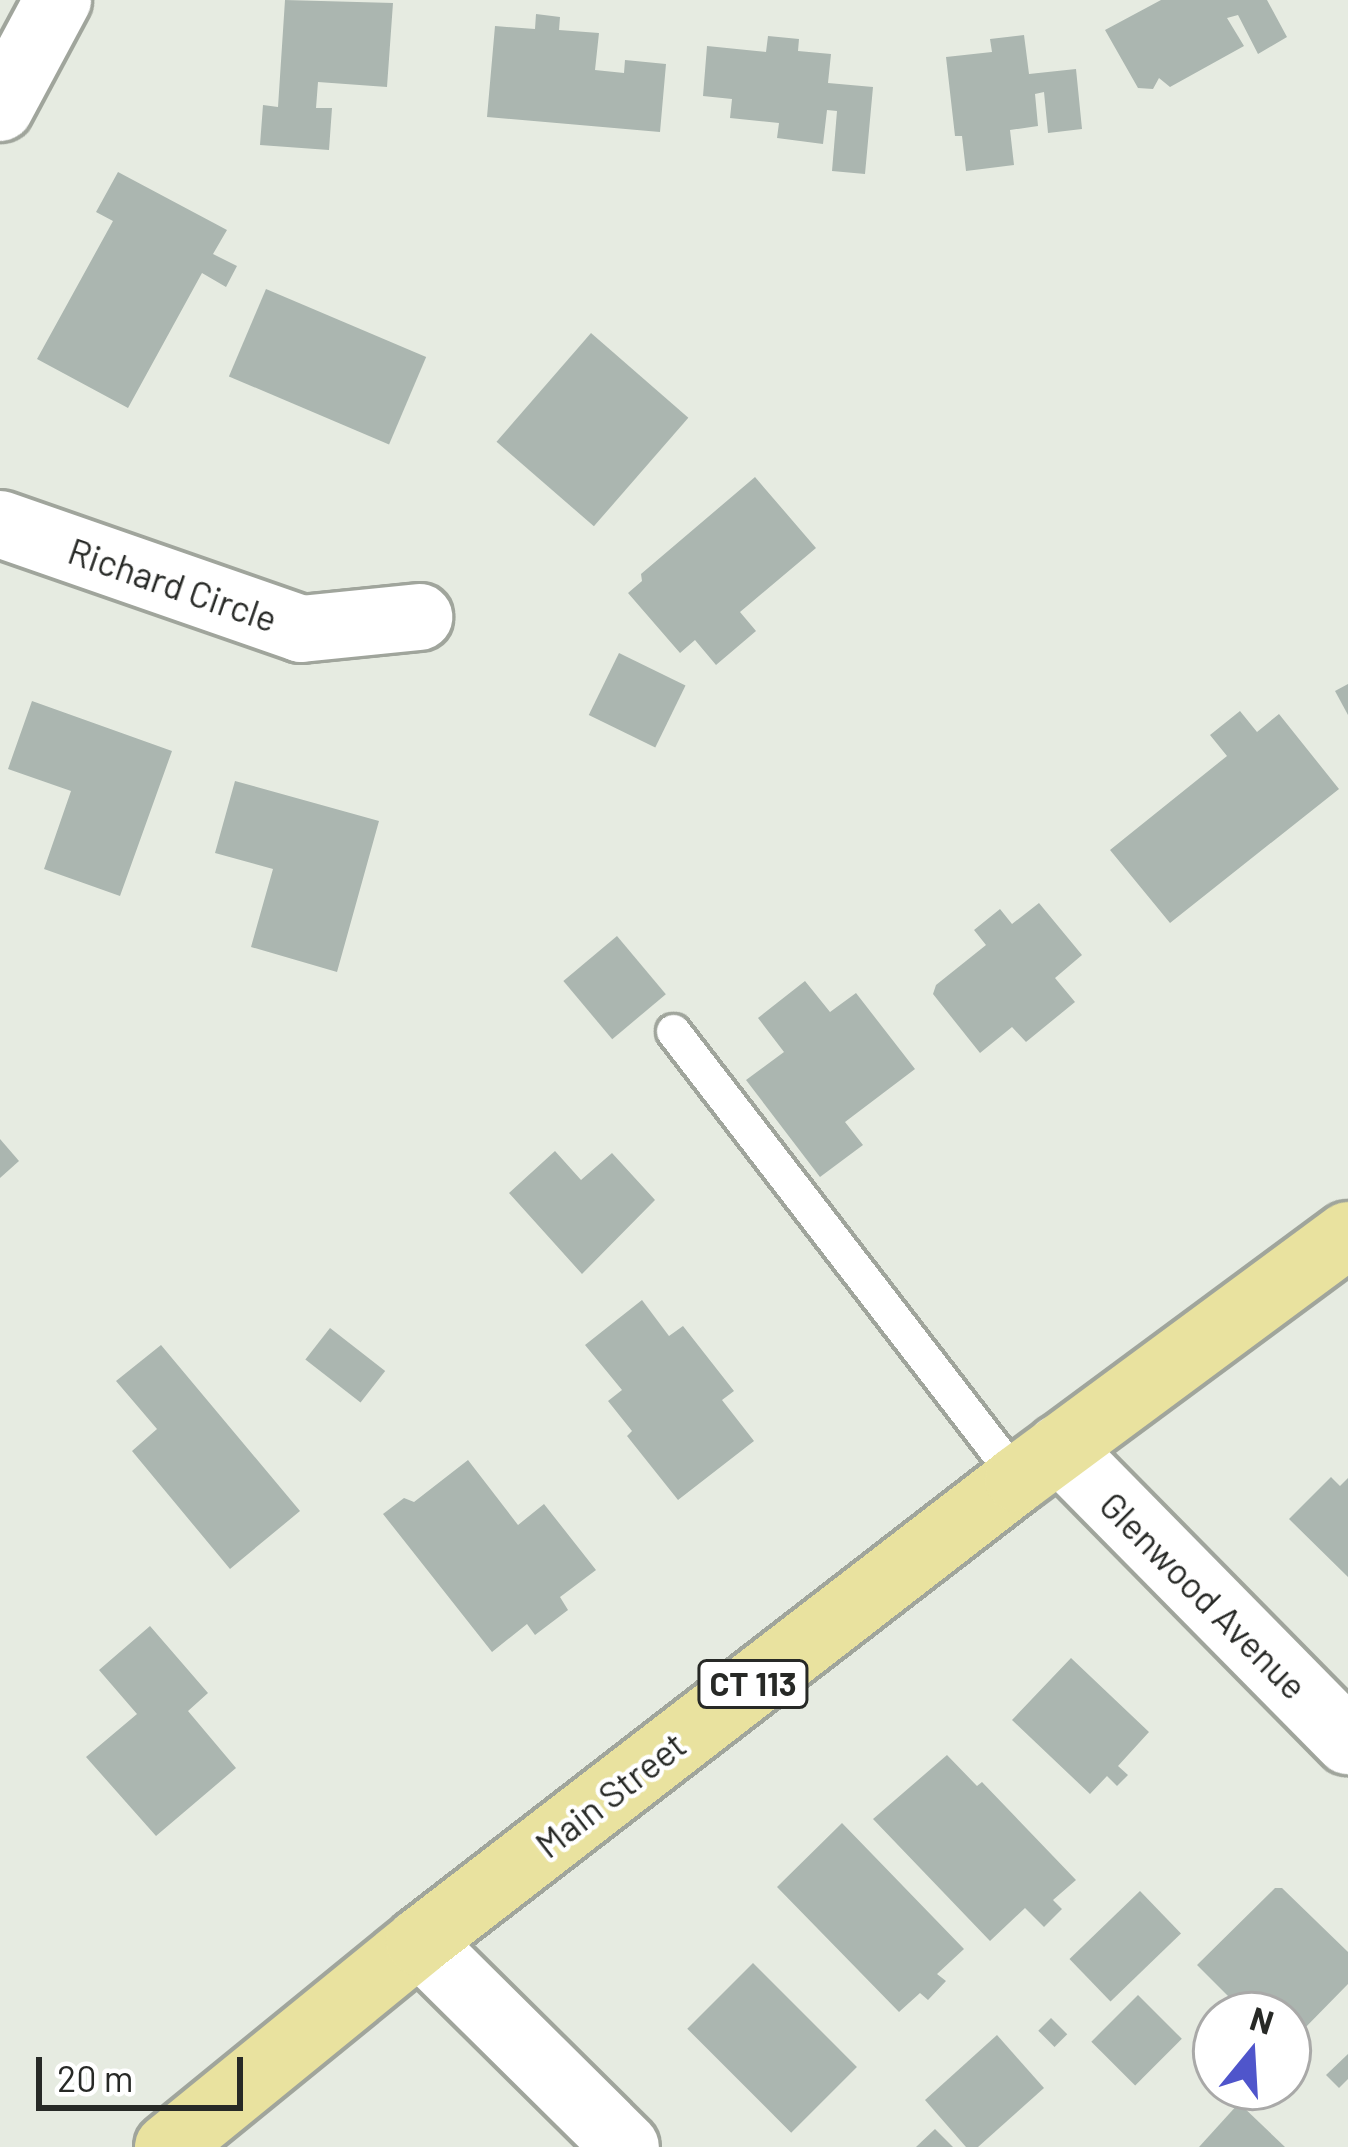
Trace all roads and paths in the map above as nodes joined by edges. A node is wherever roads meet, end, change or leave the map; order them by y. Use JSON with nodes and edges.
{"nodes":[{"id":1,"x":58,"y":0,"type":"edge"},
{"id":2,"x":0,"y":108,"type":"edge"},
{"id":3,"x":0,"y":524,"type":"edge"},
{"id":4,"x":419,"y":616,"type":"dead end"},
{"id":5,"x":673,"y":1031,"type":"dead end"},
{"id":6,"x":1348,"y":1235,"type":"edge"},
{"id":7,"x":1038,"y":1464,"type":"junction"},
{"id":8,"x":1348,"y":1742,"type":"edge"},
{"id":9,"x":418,"y":1942,"type":"junction"},
{"id":10,"x":168,"y":2147,"type":"edge"},
{"id":11,"x":626,"y":2147,"type":"edge"}],
"edges":[{"from":1,"to":2,"type":"street"},
{"from":3,"to":4,"type":"street","name":"Richard Circle"},
{"from":5,"to":7,"type":"lane"},
{"from":6,"to":7,"type":"main road","name":"Main Street","number":"CT 113"},
{"from":7,"to":8,"type":"street","name":"Glenwood Avenue"},
{"from":7,"to":9,"type":"main road","name":"Main Street","number":"CT 113"},
{"from":9,"to":10,"type":"main road","name":"Main Street","number":"CT 113"},
{"from":9,"to":11,"type":"street"}]}
